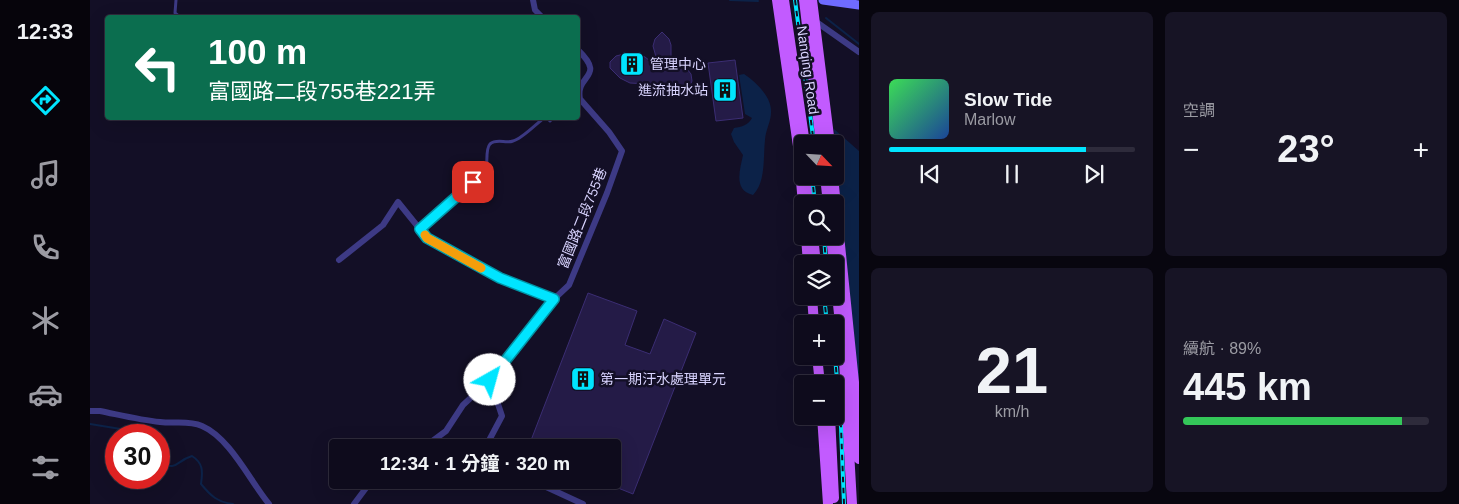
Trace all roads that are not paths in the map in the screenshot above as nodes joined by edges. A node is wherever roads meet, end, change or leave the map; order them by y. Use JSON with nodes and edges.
{"nodes":[{"id":1,"x":176,"y":0,"type":"edge"},
{"id":2,"x":533,"y":0,"type":"edge"},
{"id":3,"x":777,"y":0,"type":"edge"},
{"id":4,"x":784,"y":0,"type":"edge"},
{"id":5,"x":804,"y":0,"type":"edge"},
{"id":6,"x":812,"y":0,"type":"edge"},
{"id":7,"x":823,"y":0,"type":"edge"},
{"id":8,"x":859,"y":5,"type":"edge"},
{"id":9,"x":177,"y":15,"type":"edge"},
{"id":10,"x":540,"y":15,"type":"edge"},
{"id":11,"x":815,"y":21,"type":"junction"},
{"id":12,"x":580,"y":52,"type":"edge"},
{"id":13,"x":859,"y":52,"type":"edge"},
{"id":14,"x":580,"y":87,"type":"edge"},
{"id":15,"x":580,"y":101,"type":"edge"},
{"id":16,"x":543,"y":120,"type":"edge"},
{"id":17,"x":803,"y":135,"type":"edge"},
{"id":18,"x":821,"y":135,"type":"edge"},
{"id":19,"x":829,"y":135,"type":"edge"},
{"id":20,"x":834,"y":185,"type":"edge"},
{"id":21,"x":807,"y":195,"type":"edge"},
{"id":22,"x":420,"y":229,"type":"junction"},
{"id":23,"x":339,"y":260,"type":"dead end"},
{"id":24,"x":554,"y":299,"type":"junction"},
{"id":25,"x":844,"y":361,"type":"joint"},
{"id":26,"x":490,"y":380,"type":"junction"},
{"id":27,"x":855,"y":392,"type":"junction"},
{"id":28,"x":90,"y":411,"type":"edge"},
{"id":29,"x":823,"y":425,"type":"edge"},
{"id":30,"x":831,"y":425,"type":"edge"},
{"id":31,"x":435,"y":439,"type":"edge"},
{"id":32,"x":490,"y":439,"type":"edge"},
{"id":33,"x":859,"y":459,"type":"edge"},
{"id":34,"x":365,"y":489,"type":"edge"},
{"id":35,"x":550,"y":489,"type":"edge"},
{"id":36,"x":269,"y":504,"type":"edge"},
{"id":37,"x":354,"y":504,"type":"edge"},
{"id":38,"x":583,"y":504,"type":"edge"},
{"id":39,"x":828,"y":504,"type":"edge"},
{"id":40,"x":835,"y":504,"type":"edge"},
{"id":41,"x":852,"y":504,"type":"edge"}],
"edges":[{"from":1,"to":9,"type":"lane"},
{"from":2,"to":10,"type":"street"},
{"from":3,"to":21,"type":"main road"},
{"from":4,"to":17,"type":"main road","name":"Nanqing Road"},
{"from":5,"to":18,"type":"main road","name":"Nanqing Road"},
{"from":6,"to":11,"type":"main road"},
{"from":7,"to":8,"type":"street"},
{"from":11,"to":13,"type":"street"},
{"from":11,"to":19,"type":"main road"},
{"from":12,"to":14,"type":"street"},
{"from":15,"to":24,"type":"street","name":"富國路二段755巷"},
{"from":16,"to":22,"type":"lane"},
{"from":20,"to":27,"type":"main road"},
{"from":22,"to":23,"type":"street"},
{"from":22,"to":24,"type":"street"},
{"from":24,"to":26,"type":"street","name":"富國路二段755巷"},
{"from":25,"to":27,"type":"main road"},
{"from":25,"to":41,"type":"main road"},
{"from":26,"to":31,"type":"street","name":"富國路二段755巷"},
{"from":26,"to":32,"type":"street"},
{"from":27,"to":33,"type":"main road"},
{"from":28,"to":36,"type":"street"},
{"from":29,"to":39,"type":"main road"},
{"from":30,"to":40,"type":"main road"},
{"from":34,"to":37,"type":"street"},
{"from":35,"to":38,"type":"street"}]}
